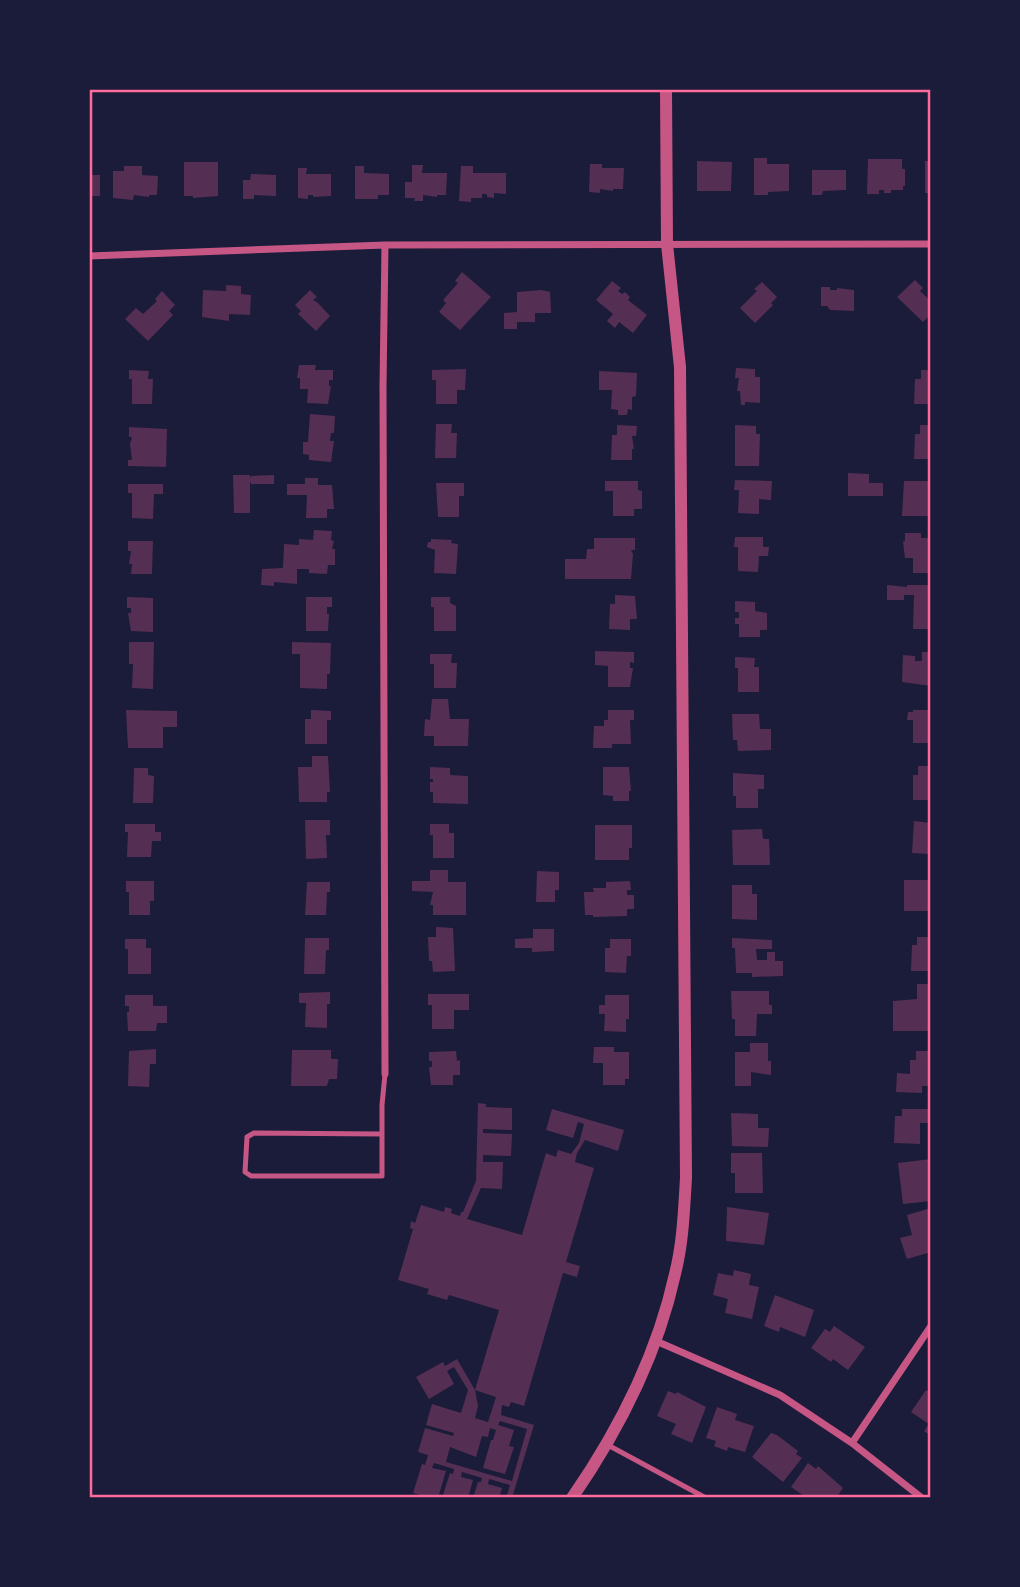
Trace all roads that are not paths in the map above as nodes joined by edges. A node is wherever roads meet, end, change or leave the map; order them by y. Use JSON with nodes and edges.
{"nodes":[{"id":1,"x":666,"y":89,"type":"edge"},
{"id":2,"x":667,"y":244,"type":"junction"},
{"id":3,"x":931,"y":244,"type":"edge"},
{"id":4,"x":385,"y":245,"type":"junction"},
{"id":5,"x":89,"y":256,"type":"edge"},
{"id":6,"x":386,"y":1074,"type":"joint"},
{"id":7,"x":382,"y":1134,"type":"junction"},
{"id":8,"x":931,"y":1326,"type":"edge"},
{"id":9,"x":656,"y":1341,"type":"junction"},
{"id":10,"x":852,"y":1443,"type":"junction"},
{"id":11,"x":606,"y":1444,"type":"junction"},
{"id":12,"x":572,"y":1498,"type":"edge"},
{"id":13,"x":706,"y":1498,"type":"edge"},
{"id":14,"x":922,"y":1498,"type":"edge"}],
"edges":[{"from":1,"to":2,"type":"street"},
{"from":2,"to":3,"type":"street"},
{"from":2,"to":4,"type":"street"},
{"from":2,"to":9,"type":"street"},
{"from":4,"to":5,"type":"street"},
{"from":4,"to":6,"type":"street"},
{"from":6,"to":7,"type":"lane"},
{"from":7,"to":7,"type":"lane"},
{"from":8,"to":10,"type":"street"},
{"from":9,"to":10,"type":"street"},
{"from":9,"to":11,"type":"street"},
{"from":10,"to":14,"type":"street"},
{"from":11,"to":12,"type":"street"},
{"from":11,"to":13,"type":"lane"}]}
